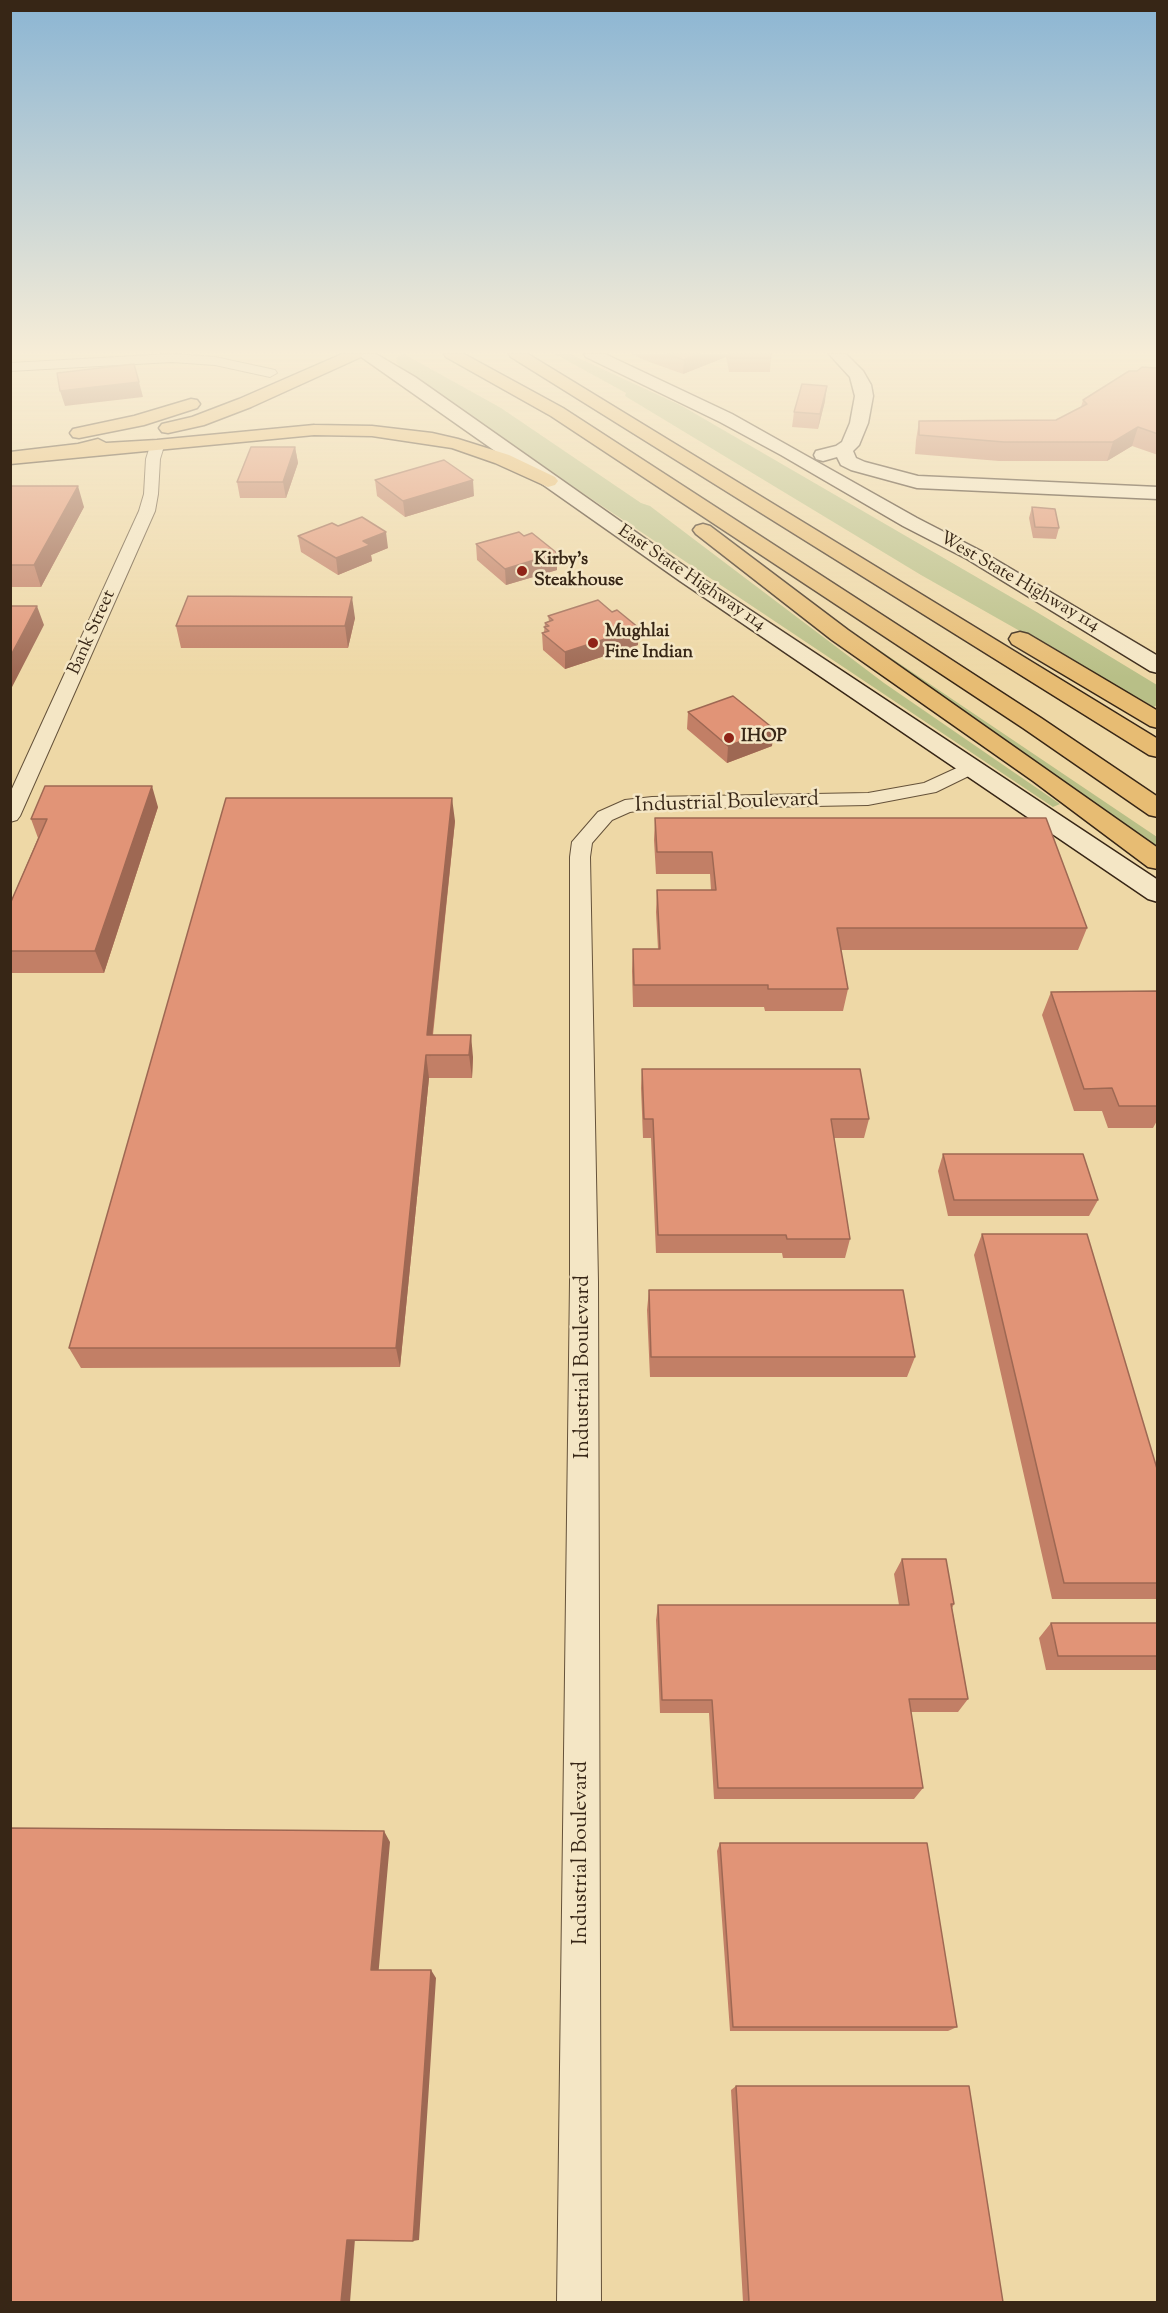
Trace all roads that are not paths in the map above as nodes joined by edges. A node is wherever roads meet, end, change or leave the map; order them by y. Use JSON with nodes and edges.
{"nodes":[{"id":1,"x":153,"y":462,"type":"edge"},
{"id":2,"x":508,"y":462,"type":"edge"},
{"id":3,"x":523,"y":462,"type":"edge"},
{"id":4,"x":633,"y":462,"type":"edge"},
{"id":5,"x":691,"y":462,"type":"edge"},
{"id":6,"x":721,"y":462,"type":"edge"},
{"id":7,"x":807,"y":462,"type":"edge"},
{"id":8,"x":850,"y":462,"type":"edge"},
{"id":9,"x":860,"y":462,"type":"edge"},
{"id":10,"x":877,"y":462,"type":"edge"},
{"id":11,"x":858,"y":466,"type":"junction"},
{"id":12,"x":548,"y":481,"type":"junction"},
{"id":13,"x":993,"y":485,"type":"junction"},
{"id":14,"x":859,"y":492,"type":"junction"},
{"id":15,"x":1158,"y":493,"type":"edge"},
{"id":16,"x":688,"y":498,"type":"junction"},
{"id":17,"x":911,"y":508,"type":"junction"},
{"id":18,"x":964,"y":606,"type":"dead end"},
{"id":19,"x":1005,"y":630,"type":"dead end"},
{"id":20,"x":1158,"y":666,"type":"edge"},
{"id":21,"x":1158,"y":721,"type":"edge"},
{"id":22,"x":1158,"y":750,"type":"edge"},
{"id":23,"x":972,"y":767,"type":"junction"},
{"id":24,"x":1158,"y":809,"type":"edge"},
{"id":25,"x":10,"y":816,"type":"edge"},
{"id":26,"x":1158,"y":861,"type":"edge"},
{"id":27,"x":1158,"y":893,"type":"edge"},
{"id":28,"x":579,"y":2302,"type":"edge"}],
"edges":[{"from":1,"to":25,"type":"street","name":"Bank Street"},
{"from":2,"to":12,"type":"main road"},
{"from":3,"to":12,"type":"main road","name":"East State Highway 114"},
{"from":4,"to":16,"type":"main road"},
{"from":5,"to":22,"type":"main road"},
{"from":6,"to":18,"type":"main road"},
{"from":7,"to":14,"type":"main road","name":"West State Highway 114"},
{"from":8,"to":11,"type":"main road"},
{"from":9,"to":11,"type":"main road"},
{"from":10,"to":13,"type":"main road"},
{"from":11,"to":13,"type":"main road"},
{"from":11,"to":14,"type":"main road"},
{"from":12,"to":23,"type":"main road","name":"East State Highway 114"},
{"from":13,"to":15,"type":"main road"},
{"from":13,"to":17,"type":"main road"},
{"from":14,"to":17,"type":"main road","name":"West State Highway 114"},
{"from":16,"to":24,"type":"main road"},
{"from":16,"to":26,"type":"main road"},
{"from":17,"to":20,"type":"main road","name":"West State Highway 114"},
{"from":19,"to":21,"type":"main road"},
{"from":23,"to":27,"type":"main road"},
{"from":23,"to":28,"type":"street","name":"Industrial Boulevard"}]}
